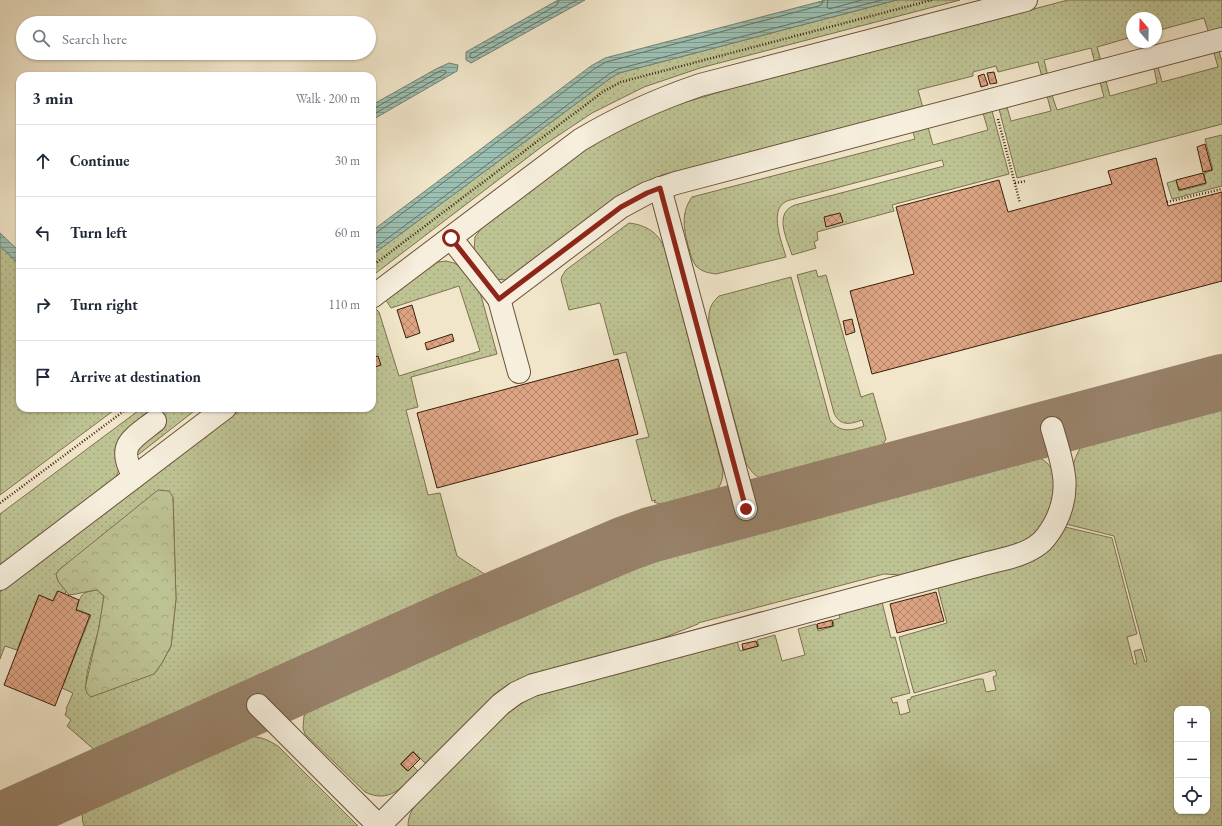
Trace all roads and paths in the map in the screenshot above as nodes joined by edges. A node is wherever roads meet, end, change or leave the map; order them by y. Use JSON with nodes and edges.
{"nodes":[{"id":1,"x":1026,"y":0,"type":"edge"},
{"id":2,"x":1222,"y":39,"type":"edge"},
{"id":3,"x":993,"y":100,"type":"junction"},
{"id":4,"x":1026,"y":180,"type":"dead end"},
{"id":5,"x":1015,"y":184,"type":"junction"},
{"id":6,"x":660,"y":188,"type":"junction"},
{"id":7,"x":1222,"y":189,"type":"edge"},
{"id":8,"x":1167,"y":202,"type":"dead end"},
{"id":9,"x":1020,"y":203,"type":"dead end"},
{"id":10,"x":451,"y":238,"type":"junction"},
{"id":11,"x":376,"y":294,"type":"edge"},
{"id":12,"x":499,"y":299,"type":"junction"},
{"id":13,"x":519,"y":372,"type":"dead end"},
{"id":14,"x":123,"y":412,"type":"edge"},
{"id":15,"x":220,"y":412,"type":"edge"},
{"id":16,"x":155,"y":421,"type":"dead end"},
{"id":17,"x":1052,"y":428,"type":"dead end"},
{"id":18,"x":134,"y":477,"type":"junction"},
{"id":19,"x":0,"y":503,"type":"edge"},
{"id":20,"x":746,"y":509,"type":"dead end"},
{"id":21,"x":0,"y":578,"type":"edge"},
{"id":22,"x":258,"y":705,"type":"dead end"},
{"id":23,"x":379,"y":826,"type":"edge"}],
"edges":[{"from":1,"to":10,"type":"street"},
{"from":2,"to":3,"type":"street"},
{"from":3,"to":5,"type":"path"},
{"from":3,"to":6,"type":"street"},
{"from":4,"to":5,"type":"path"},
{"from":5,"to":9,"type":"path"},
{"from":6,"to":12,"type":"street"},
{"from":6,"to":20,"type":"street"},
{"from":7,"to":8,"type":"path"},
{"from":10,"to":11,"type":"street"},
{"from":10,"to":12,"type":"street"},
{"from":12,"to":13,"type":"street"},
{"from":14,"to":19,"type":"path"},
{"from":15,"to":18,"type":"street"},
{"from":16,"to":18,"type":"street"},
{"from":17,"to":23,"type":"street"},
{"from":18,"to":21,"type":"street"},
{"from":22,"to":23,"type":"street"}]}
